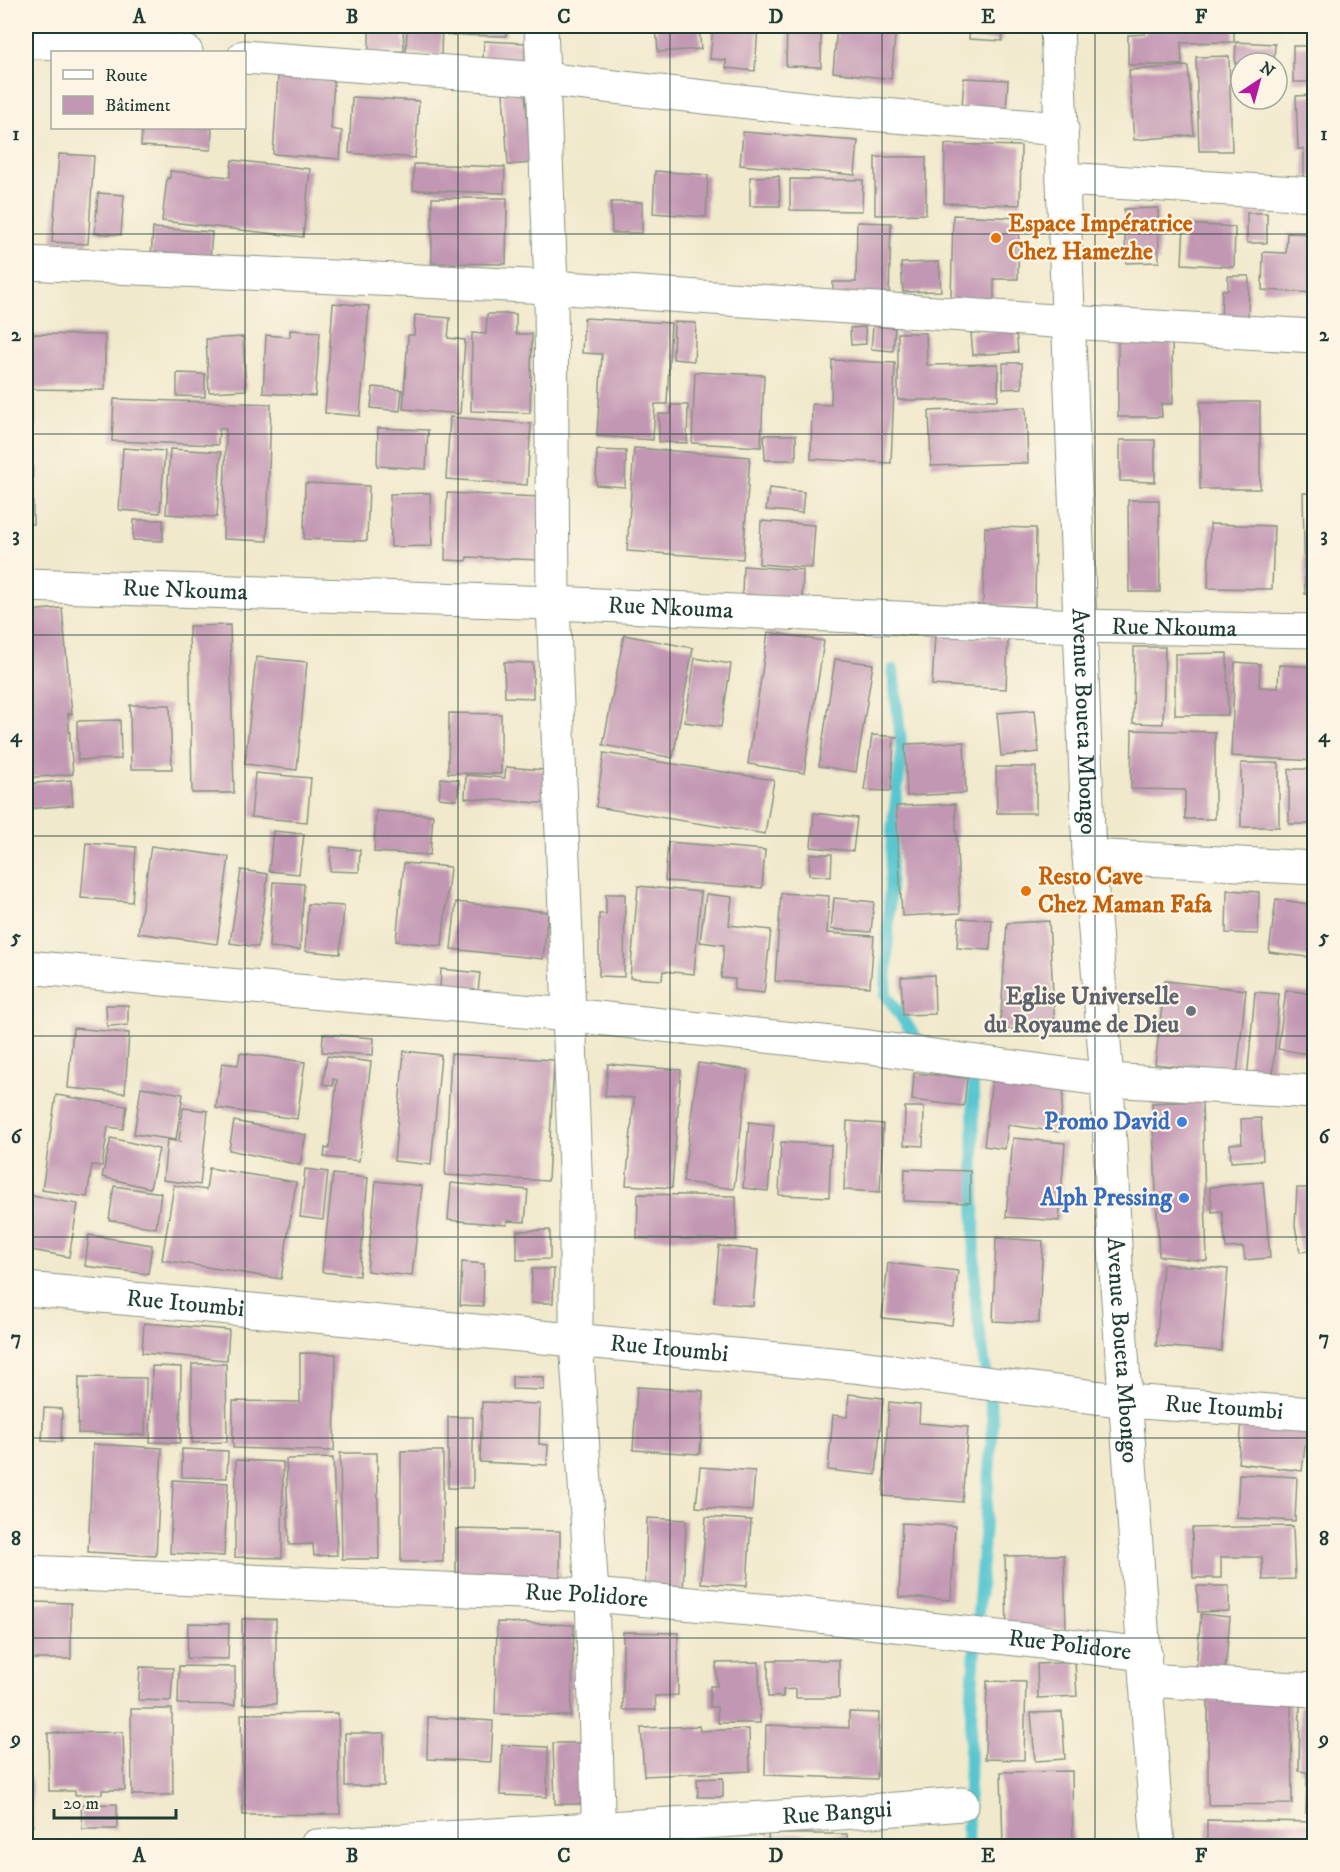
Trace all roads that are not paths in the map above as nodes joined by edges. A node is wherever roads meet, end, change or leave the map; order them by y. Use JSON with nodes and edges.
{"nodes":[{"id":1,"x":541,"y":26,"type":"edge"},
{"id":2,"x":1058,"y":26,"type":"edge"},
{"id":3,"x":26,"y":41,"type":"edge"},
{"id":4,"x":171,"y":51,"type":"edge"},
{"id":5,"x":246,"y":57,"type":"edge"},
{"id":6,"x":542,"y":79,"type":"junction"},
{"id":7,"x":1062,"y":129,"type":"junction"},
{"id":8,"x":1063,"y":178,"type":"junction"},
{"id":9,"x":1314,"y":194,"type":"edge"},
{"id":10,"x":26,"y":262,"type":"edge"},
{"id":11,"x":551,"y":287,"type":"junction"},
{"id":12,"x":1068,"y":322,"type":"junction"},
{"id":13,"x":1314,"y":336,"type":"edge"},
{"id":14,"x":26,"y":585,"type":"edge"},
{"id":15,"x":553,"y":603,"type":"junction"},
{"id":16,"x":1080,"y":626,"type":"junction"},
{"id":17,"x":1314,"y":631,"type":"edge"},
{"id":18,"x":1089,"y":856,"type":"junction"},
{"id":19,"x":1314,"y":868,"type":"edge"},
{"id":20,"x":26,"y":967,"type":"edge"},
{"id":21,"x":569,"y":1015,"type":"junction"},
{"id":22,"x":1107,"y":1080,"type":"junction"},
{"id":23,"x":1314,"y":1092,"type":"edge"},
{"id":24,"x":26,"y":1288,"type":"edge"},
{"id":25,"x":576,"y":1340,"type":"junction"},
{"id":26,"x":1126,"y":1401,"type":"junction"},
{"id":27,"x":1314,"y":1414,"type":"edge"},
{"id":28,"x":26,"y":1572,"type":"edge"},
{"id":29,"x":592,"y":1595,"type":"junction"},
{"id":30,"x":1146,"y":1667,"type":"junction"},
{"id":31,"x":1314,"y":1690,"type":"edge"},
{"id":32,"x":962,"y":1804,"type":"dead end"},
{"id":33,"x":599,"y":1837,"type":"edge"},
{"id":34,"x":316,"y":1846,"type":"edge"},
{"id":35,"x":1158,"y":1846,"type":"edge"}],
"edges":[{"from":1,"to":6,"type":"street"},
{"from":2,"to":7,"type":"street","name":"Avenue Boueta Mbongo"},
{"from":3,"to":4,"type":"street"},
{"from":5,"to":6,"type":"street"},
{"from":6,"to":7,"type":"street"},
{"from":6,"to":11,"type":"street"},
{"from":7,"to":8,"type":"street","name":"Avenue Boueta Mbongo"},
{"from":8,"to":9,"type":"street"},
{"from":8,"to":12,"type":"street","name":"Avenue Boueta Mbongo"},
{"from":10,"to":11,"type":"street"},
{"from":11,"to":12,"type":"street"},
{"from":11,"to":15,"type":"street"},
{"from":12,"to":13,"type":"street"},
{"from":12,"to":16,"type":"street","name":"Avenue Boueta Mbongo"},
{"from":14,"to":15,"type":"street","name":"Rue Nkouma"},
{"from":15,"to":16,"type":"street","name":"Rue Nkouma"},
{"from":15,"to":21,"type":"street"},
{"from":16,"to":17,"type":"street","name":"Rue Nkouma"},
{"from":16,"to":18,"type":"street","name":"Avenue Boueta Mbongo"},
{"from":18,"to":19,"type":"street"},
{"from":18,"to":22,"type":"street","name":"Avenue Boueta Mbongo"},
{"from":20,"to":21,"type":"street"},
{"from":21,"to":22,"type":"street"},
{"from":21,"to":25,"type":"street"},
{"from":22,"to":23,"type":"street"},
{"from":22,"to":26,"type":"street","name":"Avenue Boueta Mbongo"},
{"from":24,"to":25,"type":"street","name":"Rue Itoumbi"},
{"from":25,"to":26,"type":"street","name":"Rue Itoumbi"},
{"from":25,"to":29,"type":"street"},
{"from":26,"to":27,"type":"street","name":"Rue Itoumbi"},
{"from":26,"to":30,"type":"street","name":"Avenue Boueta Mbongo"},
{"from":28,"to":29,"type":"street","name":"Rue Polidore"},
{"from":29,"to":30,"type":"street","name":"Rue Polidore"},
{"from":29,"to":33,"type":"street"},
{"from":30,"to":31,"type":"street","name":"Rue Polidore"},
{"from":30,"to":35,"type":"street","name":"Avenue Boueta Mbongo"},
{"from":32,"to":33,"type":"street","name":"Rue Bangui"},
{"from":33,"to":34,"type":"street","name":"Rue Bangui"}]}
